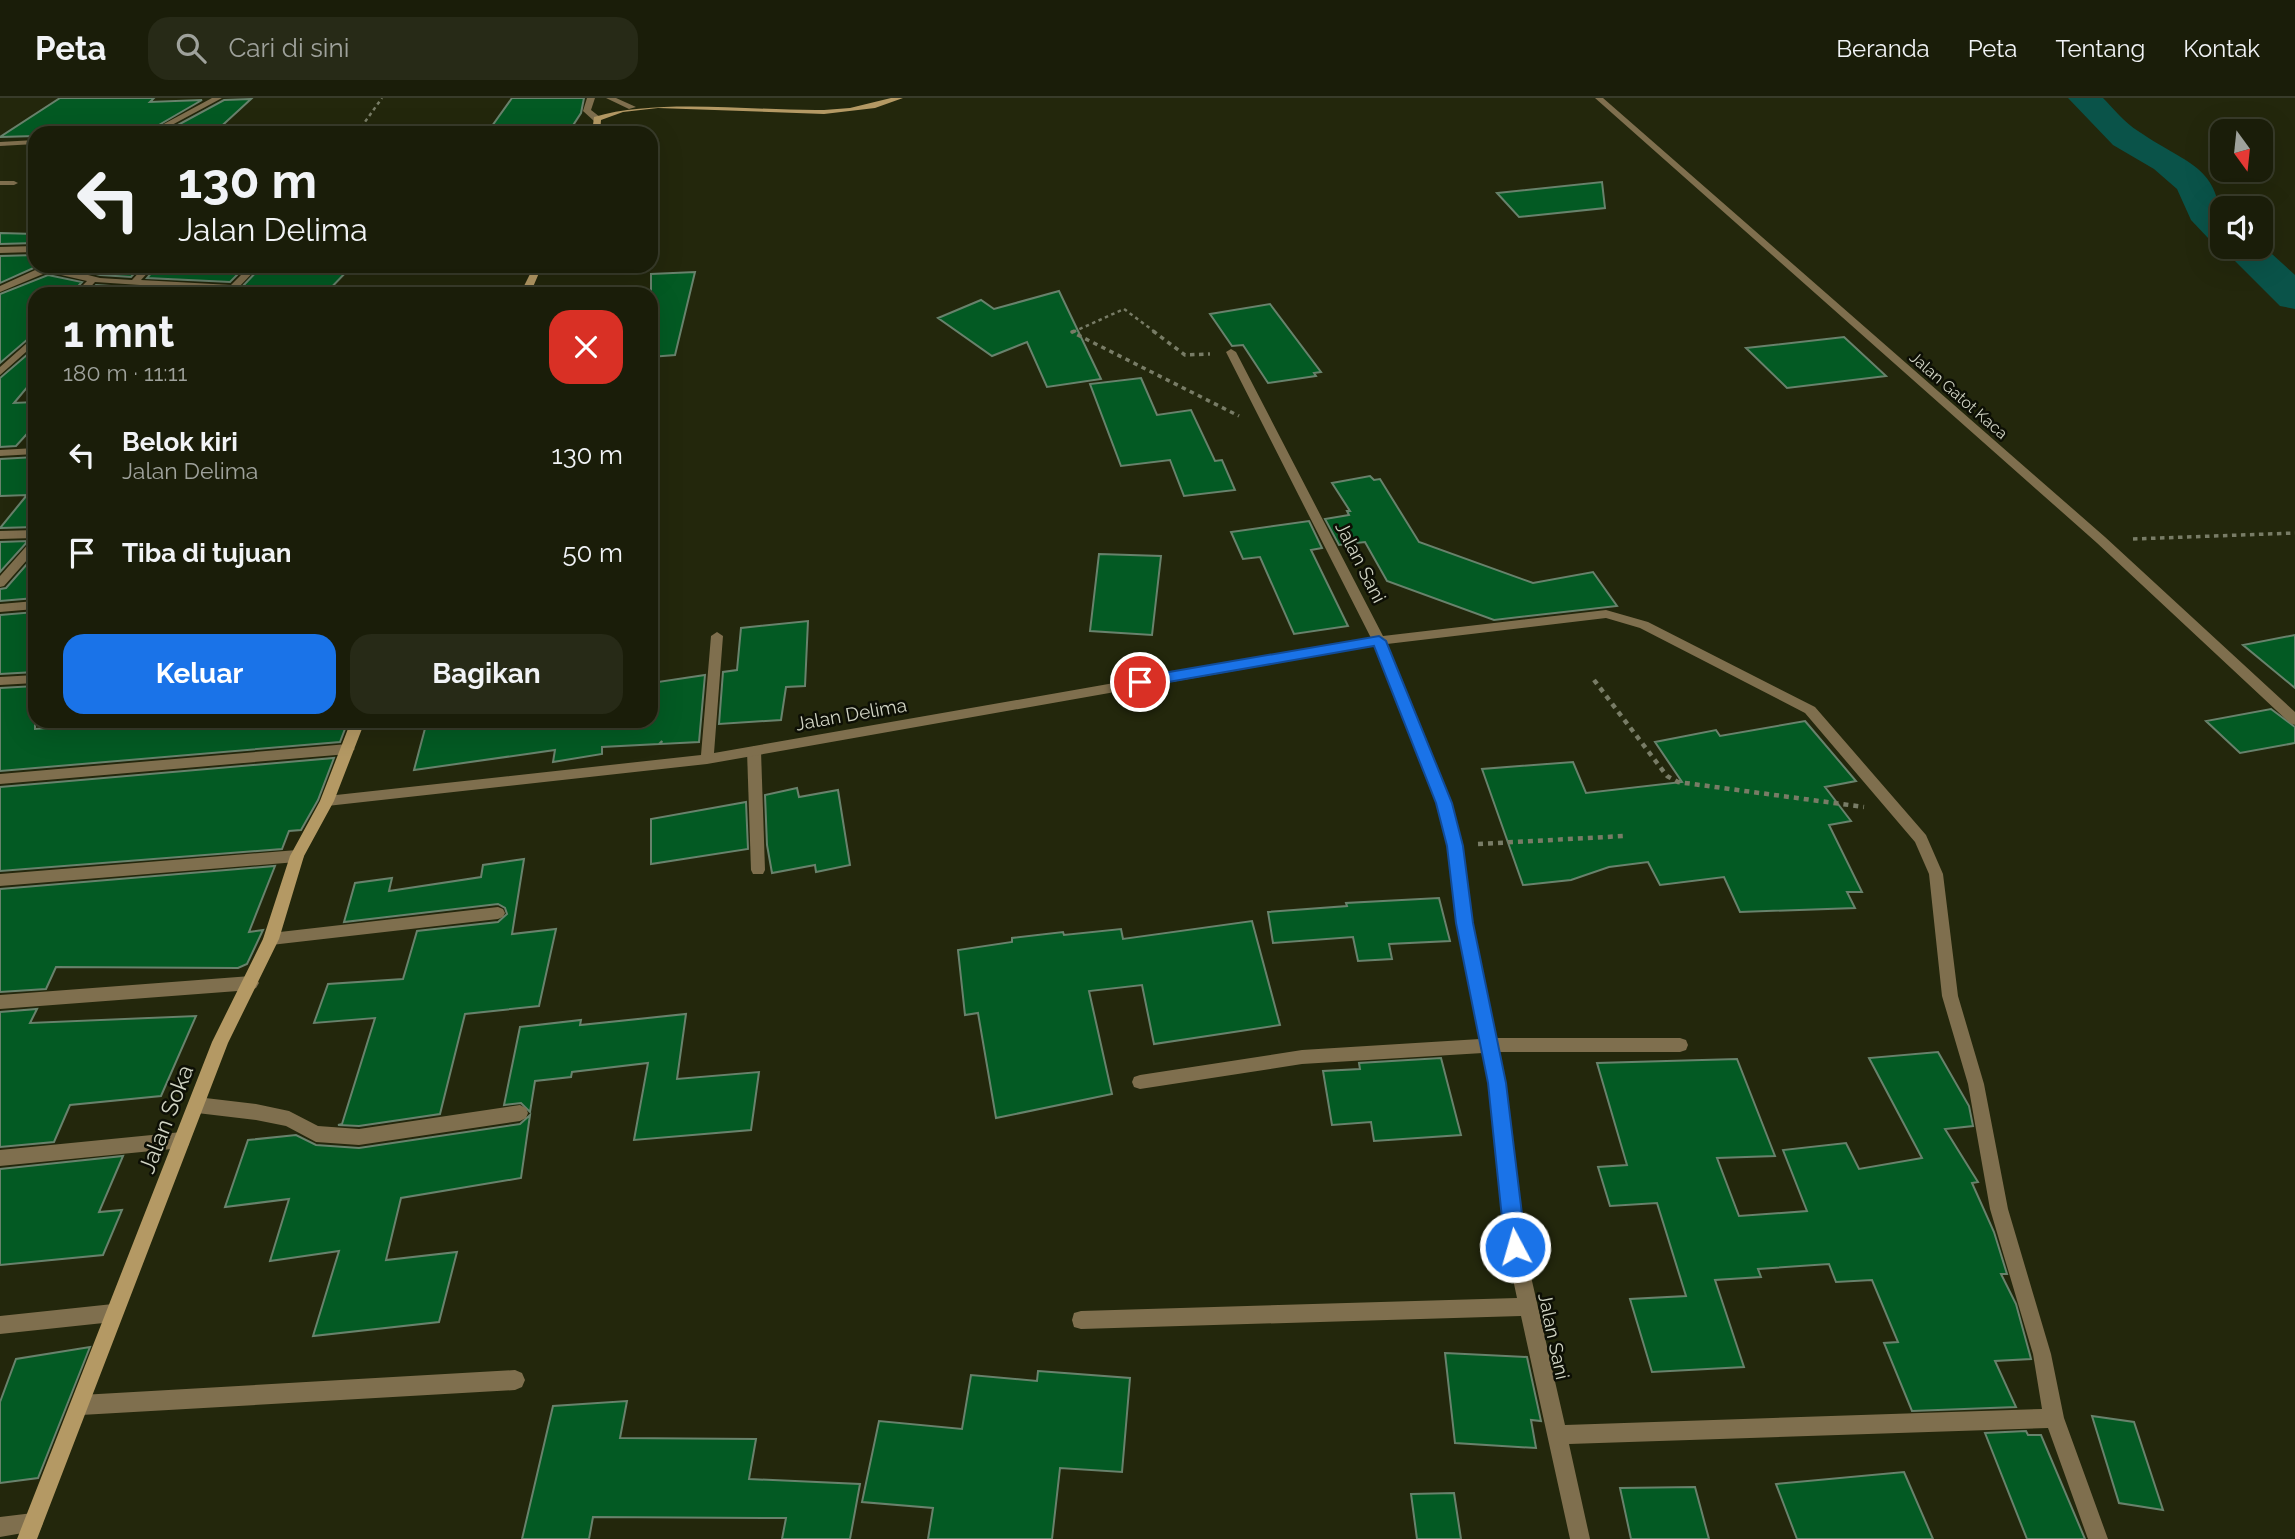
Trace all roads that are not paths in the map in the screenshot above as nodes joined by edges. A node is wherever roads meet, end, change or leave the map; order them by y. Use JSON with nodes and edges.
{"nodes":[{"id":1,"x":218,"y":98,"type":"edge"},
{"id":2,"x":591,"y":98,"type":"edge"},
{"id":3,"x":610,"y":98,"type":"edge"},
{"id":4,"x":899,"y":98,"type":"edge"},
{"id":5,"x":1599,"y":98,"type":"edge"},
{"id":6,"x":632,"y":107,"type":"junction"},
{"id":7,"x":597,"y":119,"type":"junction"},
{"id":8,"x":165,"y":126,"type":"edge"},
{"id":9,"x":596,"y":126,"type":"edge"},
{"id":10,"x":28,"y":142,"type":"edge"},
{"id":11,"x":0,"y":144,"type":"edge"},
{"id":12,"x":0,"y":183,"type":"edge"},
{"id":13,"x":14,"y":183,"type":"dead end"},
{"id":14,"x":28,"y":249,"type":"edge"},
{"id":15,"x":0,"y":250,"type":"edge"},
{"id":16,"x":36,"y":273,"type":"edge"},
{"id":17,"x":68,"y":273,"type":"edge"},
{"id":18,"x":143,"y":273,"type":"edge"},
{"id":19,"x":249,"y":273,"type":"edge"},
{"id":20,"x":93,"y":279,"type":"junction"},
{"id":21,"x":135,"y":282,"type":"junction"},
{"id":22,"x":86,"y":287,"type":"edge"},
{"id":23,"x":191,"y":287,"type":"edge"},
{"id":24,"x":238,"y":287,"type":"edge"},
{"id":25,"x":0,"y":289,"type":"edge"},
{"id":26,"x":28,"y":346,"type":"edge"},
{"id":27,"x":1231,"y":352,"type":"road end"},
{"id":28,"x":0,"y":372,"type":"edge"},
{"id":29,"x":28,"y":451,"type":"edge"},
{"id":30,"x":0,"y":453,"type":"edge"},
{"id":31,"x":28,"y":534,"type":"edge"},
{"id":32,"x":0,"y":535,"type":"edge"},
{"id":33,"x":28,"y":552,"type":"edge"},
{"id":34,"x":0,"y":583,"type":"edge"},
{"id":35,"x":28,"y":606,"type":"edge"},
{"id":36,"x":0,"y":608,"type":"edge"},
{"id":37,"x":717,"y":636,"type":"dead end"},
{"id":38,"x":1379,"y":641,"type":"junction"},
{"id":39,"x":28,"y":679,"type":"edge"},
{"id":40,"x":0,"y":681,"type":"edge"},
{"id":41,"x":2295,"y":720,"type":"edge"},
{"id":42,"x":356,"y":728,"type":"edge"},
{"id":43,"x":348,"y":749,"type":"junction"},
{"id":44,"x":754,"y":751,"type":"junction"},
{"id":45,"x":707,"y":759,"type":"junction"},
{"id":46,"x":0,"y":779,"type":"edge"},
{"id":47,"x":327,"y":801,"type":"junction"},
{"id":48,"x":297,"y":856,"type":"junction"},
{"id":49,"x":758,"y":870,"type":"dead end"},
{"id":50,"x":0,"y":880,"type":"edge"},
{"id":51,"x":498,"y":913,"type":"dead end"},
{"id":52,"x":271,"y":939,"type":"junction"},
{"id":53,"x":251,"y":983,"type":"junction"},
{"id":54,"x":0,"y":1002,"type":"edge"},
{"id":55,"x":1490,"y":1045,"type":"junction"},
{"id":56,"x":1680,"y":1045,"type":"dead end"},
{"id":57,"x":1140,"y":1082,"type":"dead end"},
{"id":58,"x":197,"y":1105,"type":"junction"},
{"id":59,"x":520,"y":1113,"type":"dead end"},
{"id":60,"x":182,"y":1140,"type":"junction"},
{"id":61,"x":0,"y":1158,"type":"edge"},
{"id":62,"x":1528,"y":1307,"type":"junction"},
{"id":63,"x":113,"y":1313,"type":"junction"},
{"id":64,"x":1081,"y":1320,"type":"dead end"},
{"id":65,"x":0,"y":1325,"type":"edge"},
{"id":66,"x":515,"y":1380,"type":"dead end"},
{"id":67,"x":81,"y":1405,"type":"junction"},
{"id":68,"x":2053,"y":1418,"type":"junction"},
{"id":69,"x":1557,"y":1435,"type":"junction"},
{"id":70,"x":0,"y":1527,"type":"edge"},
{"id":71,"x":30,"y":1531,"type":"edge"},
{"id":72,"x":1580,"y":1539,"type":"edge"},
{"id":73,"x":2098,"y":1539,"type":"edge"}],
"edges":[{"from":1,"to":8,"type":"street"},
{"from":2,"to":7,"type":"street"},
{"from":3,"to":6,"type":"street"},
{"from":4,"to":6,"type":"street"},
{"from":5,"to":41,"type":"street","name":"Jalan Gatot Kaca"},
{"from":6,"to":7,"type":"street"},
{"from":7,"to":9,"type":"street"},
{"from":10,"to":11,"type":"street"},
{"from":12,"to":13,"type":"street"},
{"from":14,"to":15,"type":"street"},
{"from":16,"to":25,"type":"street"},
{"from":17,"to":20,"type":"street"},
{"from":18,"to":21,"type":"street"},
{"from":19,"to":24,"type":"street"},
{"from":20,"to":21,"type":"street"},
{"from":20,"to":22,"type":"street"},
{"from":21,"to":23,"type":"street"},
{"from":26,"to":28,"type":"street"},
{"from":27,"to":38,"type":"street","name":"Jalan Sani"},
{"from":29,"to":30,"type":"street"},
{"from":31,"to":32,"type":"street"},
{"from":33,"to":34,"type":"street"},
{"from":35,"to":36,"type":"street"},
{"from":37,"to":45,"type":"street"},
{"from":38,"to":44,"type":"street","name":"Jalan Delima"},
{"from":38,"to":55,"type":"street","name":"Jalan Sani"},
{"from":38,"to":68,"type":"street","name":"Jalan Delima"},
{"from":39,"to":40,"type":"street"},
{"from":42,"to":43,"type":"street","name":"Jalan Soka"},
{"from":43,"to":46,"type":"street"},
{"from":43,"to":47,"type":"street","name":"Jalan Soka"},
{"from":44,"to":45,"type":"street","name":"Jalan Delima"},
{"from":44,"to":49,"type":"street"},
{"from":45,"to":47,"type":"street","name":"Jalan Delima"},
{"from":47,"to":48,"type":"street","name":"Jalan Soka"},
{"from":48,"to":50,"type":"street"},
{"from":48,"to":52,"type":"street","name":"Jalan Soka"},
{"from":51,"to":52,"type":"street"},
{"from":52,"to":53,"type":"street","name":"Jalan Soka"},
{"from":53,"to":54,"type":"street"},
{"from":53,"to":58,"type":"street","name":"Jalan Soka"},
{"from":55,"to":56,"type":"street"},
{"from":55,"to":57,"type":"street"},
{"from":55,"to":62,"type":"street","name":"Jalan Sani"},
{"from":58,"to":59,"type":"street"},
{"from":58,"to":60,"type":"street","name":"Jalan Soka"},
{"from":60,"to":61,"type":"street"},
{"from":60,"to":63,"type":"street","name":"Jalan Soka"},
{"from":62,"to":64,"type":"street"},
{"from":62,"to":69,"type":"street","name":"Jalan Sani"},
{"from":63,"to":65,"type":"street"},
{"from":63,"to":67,"type":"street","name":"Jalan Soka"},
{"from":66,"to":67,"type":"street"},
{"from":67,"to":71,"type":"street","name":"Jalan Soka"},
{"from":68,"to":69,"type":"street"},
{"from":68,"to":73,"type":"street","name":"Jalan Delima"},
{"from":69,"to":72,"type":"street","name":"Jalan Sani"},
{"from":70,"to":71,"type":"street"}]}
